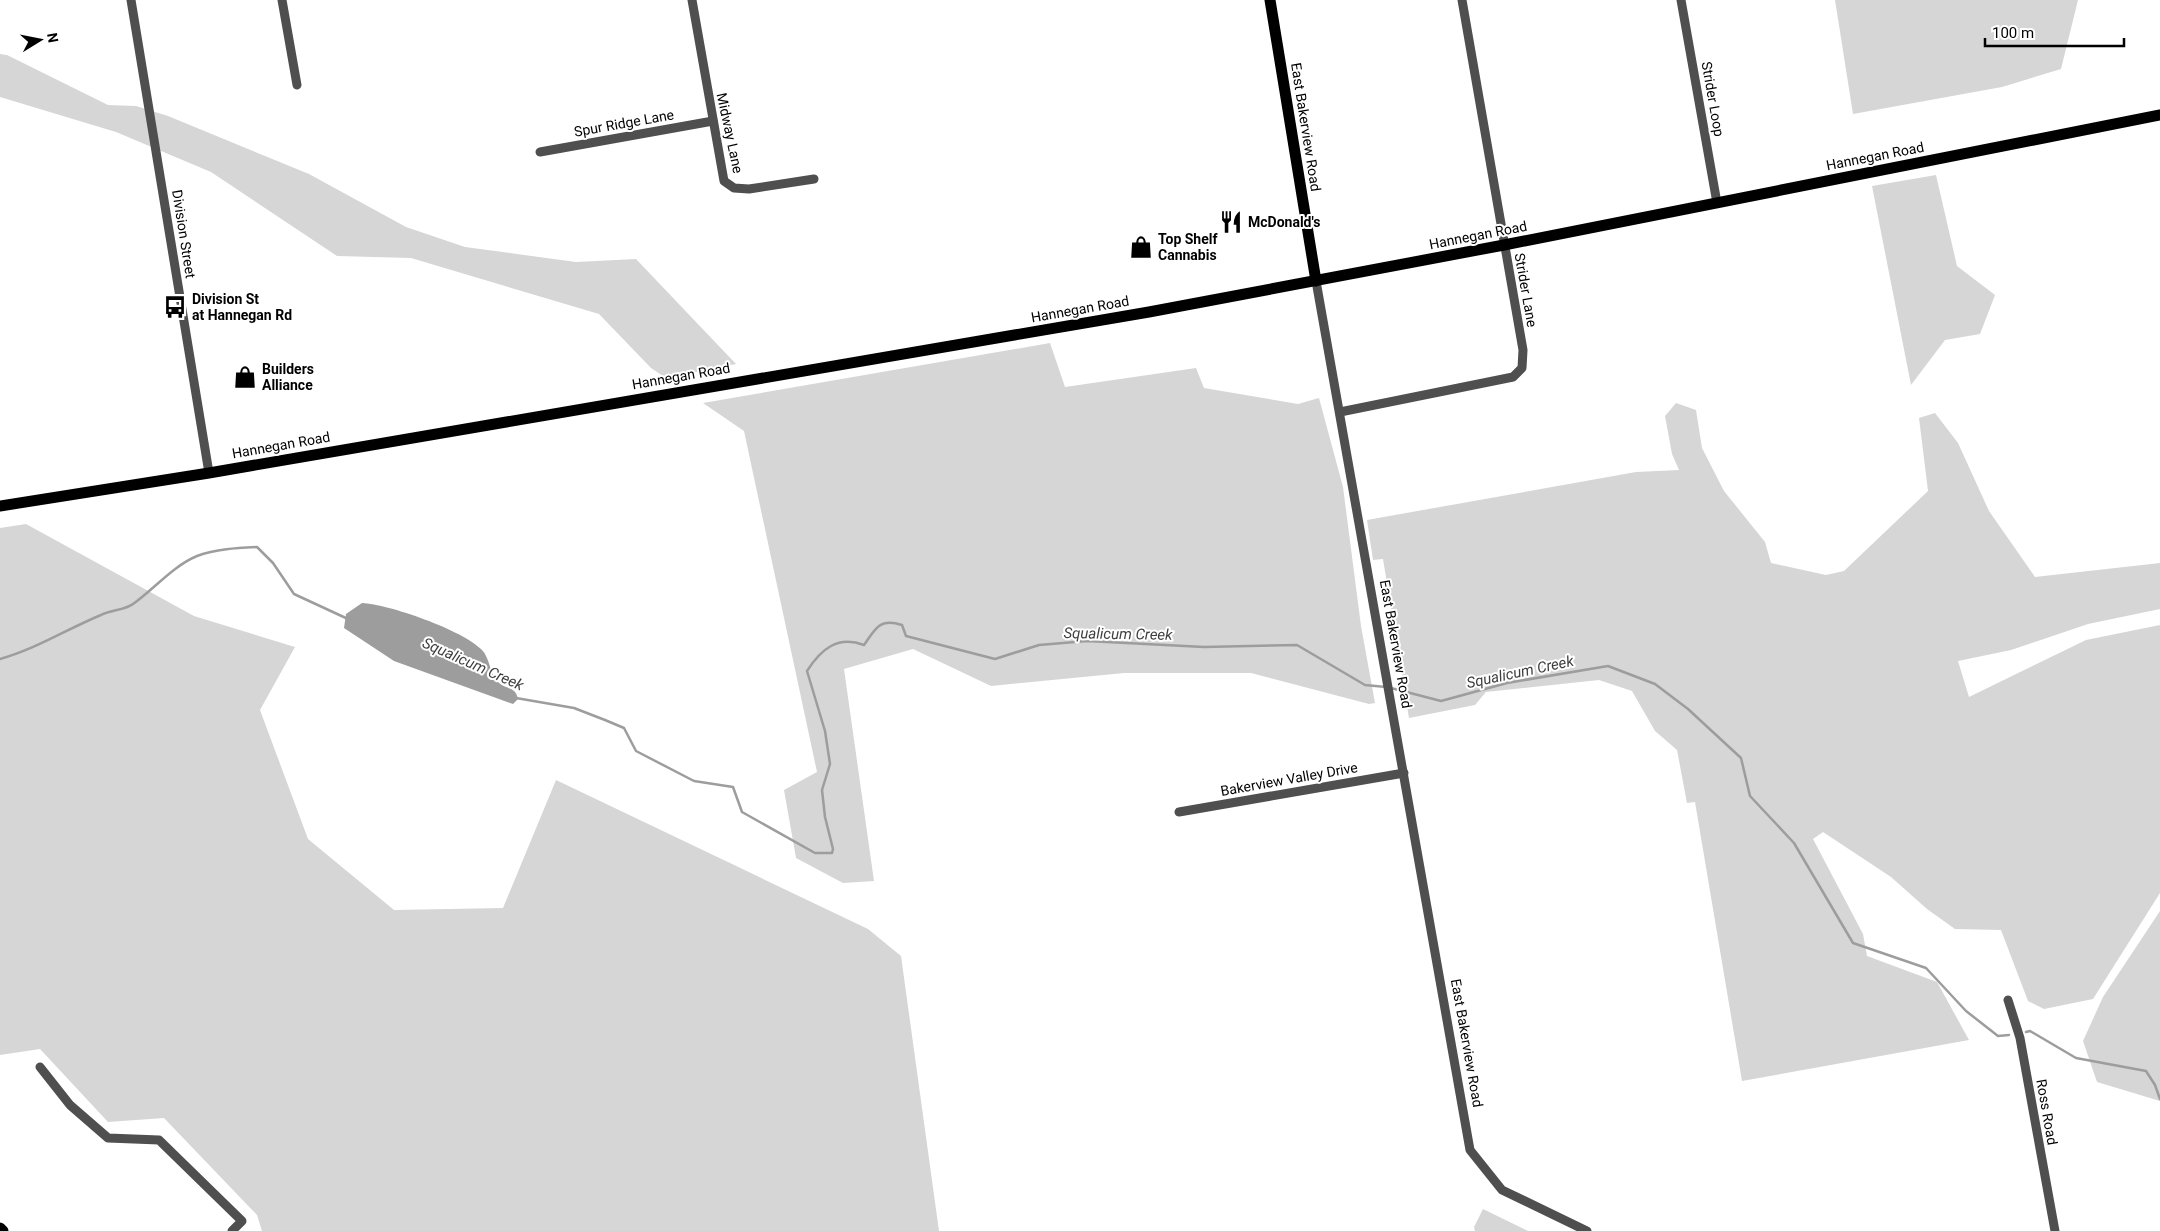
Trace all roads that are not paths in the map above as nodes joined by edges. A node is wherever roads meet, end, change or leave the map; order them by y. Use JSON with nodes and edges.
{"nodes":[{"id":1,"x":131,"y":0,"type":"edge"},
{"id":2,"x":282,"y":0,"type":"edge"},
{"id":3,"x":692,"y":0,"type":"edge"},
{"id":4,"x":1270,"y":0,"type":"edge"},
{"id":5,"x":1462,"y":0,"type":"edge"},
{"id":6,"x":1681,"y":0,"type":"edge"},
{"id":7,"x":297,"y":85,"type":"dead end"},
{"id":8,"x":2160,"y":114,"type":"edge"},
{"id":9,"x":713,"y":121,"type":"junction"},
{"id":10,"x":540,"y":152,"type":"dead end"},
{"id":11,"x":814,"y":178,"type":"dead end"},
{"id":12,"x":1717,"y":203,"type":"junction"},
{"id":13,"x":1504,"y":245,"type":"junction"},
{"id":14,"x":1316,"y":282,"type":"junction"},
{"id":15,"x":1340,"y":412,"type":"junction"},
{"id":16,"x":209,"y":473,"type":"junction"},
{"id":17,"x":0,"y":506,"type":"edge"},
{"id":18,"x":1404,"y":773,"type":"junction"},
{"id":19,"x":1179,"y":812,"type":"dead end"},
{"id":20,"x":2008,"y":1000,"type":"dead end"},
{"id":21,"x":40,"y":1067,"type":"dead end"},
{"id":22,"x":0,"y":1228,"type":"edge"},
{"id":23,"x":3,"y":1231,"type":"edge"},
{"id":24,"x":232,"y":1231,"type":"edge"},
{"id":25,"x":1587,"y":1231,"type":"edge"},
{"id":26,"x":2055,"y":1231,"type":"edge"}],
"edges":[{"from":1,"to":16,"type":"street","name":"Division Street"},
{"from":2,"to":7,"type":"street"},
{"from":3,"to":9,"type":"street","name":"Midway Lane"},
{"from":4,"to":14,"type":"main road","name":"East Bakerview Road"},
{"from":5,"to":13,"type":"street","name":"Strider Lane"},
{"from":6,"to":12,"type":"street","name":"Strider Loop"},
{"from":8,"to":12,"type":"main road","name":"Hannegan Road"},
{"from":9,"to":10,"type":"street","name":"Spur Ridge Lane"},
{"from":9,"to":11,"type":"street","name":"Midway Lane"},
{"from":12,"to":13,"type":"main road","name":"Hannegan Road"},
{"from":13,"to":14,"type":"main road","name":"Hannegan Road"},
{"from":13,"to":15,"type":"street","name":"Strider Lane"},
{"from":14,"to":15,"type":"street","name":"East Bakerview Road"},
{"from":14,"to":16,"type":"main road","name":"Hannegan Road"},
{"from":15,"to":18,"type":"street","name":"East Bakerview Road"},
{"from":16,"to":17,"type":"main road","name":"Hannegan Road"},
{"from":18,"to":19,"type":"street","name":"Bakerview Valley Drive"},
{"from":18,"to":25,"type":"street","name":"East Bakerview Road"},
{"from":20,"to":26,"type":"street","name":"Ross Road"},
{"from":21,"to":24,"type":"street"},
{"from":22,"to":23,"type":"main road"}]}
